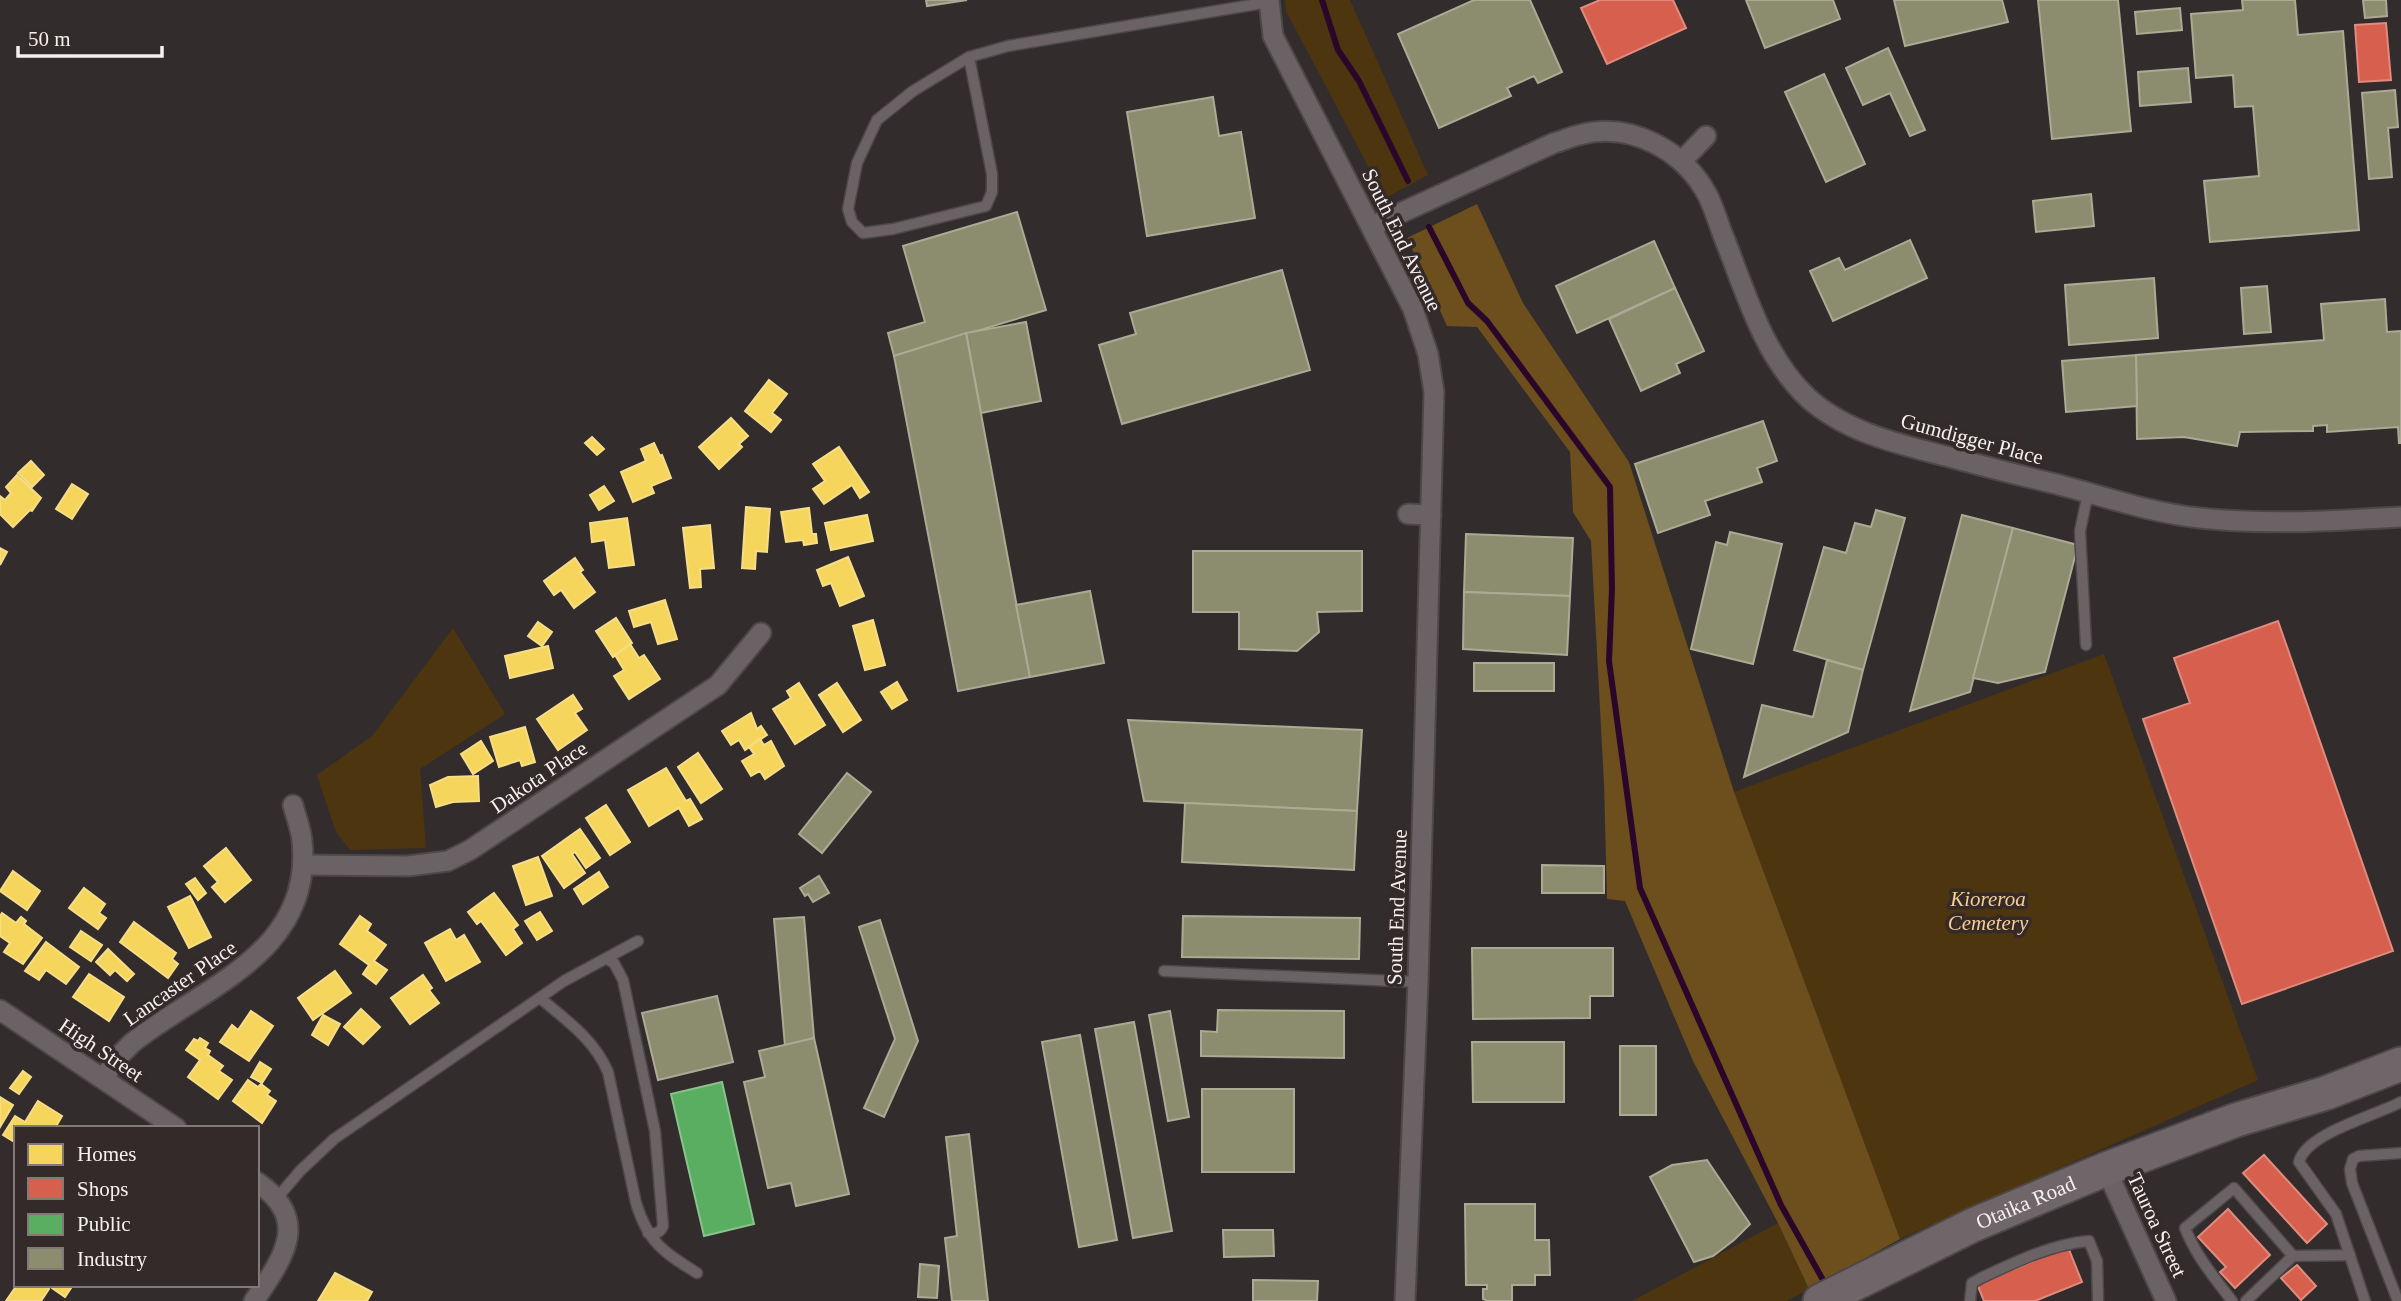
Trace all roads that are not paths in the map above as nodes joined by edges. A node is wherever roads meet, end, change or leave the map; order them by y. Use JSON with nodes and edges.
{"nodes":[{"id":1,"x":1269,"y":1,"type":"edge"},
{"id":2,"x":969,"y":57,"type":"junction"},
{"id":3,"x":1706,"y":136,"type":"dead end"},
{"id":4,"x":1682,"y":161,"type":"junction"},
{"id":5,"x":1372,"y":226,"type":"junction"},
{"id":6,"x":2088,"y":492,"type":"junction"},
{"id":7,"x":1408,"y":514,"type":"dead end"},
{"id":8,"x":1431,"y":515,"type":"junction"},
{"id":9,"x":2401,"y":517,"type":"edge"},
{"id":10,"x":761,"y":633,"type":"dead end"},
{"id":11,"x":2086,"y":645,"type":"dead end"},
{"id":12,"x":293,"y":805,"type":"dead end"},
{"id":13,"x":303,"y":865,"type":"junction"},
{"id":14,"x":638,"y":941,"type":"dead end"},
{"id":15,"x":607,"y":959,"type":"junction"},
{"id":16,"x":1164,"y":971,"type":"dead end"},
{"id":17,"x":1418,"y":982,"type":"junction"},
{"id":18,"x":540,"y":998,"type":"junction"},
{"id":19,"x":0,"y":1010,"type":"edge"},
{"id":20,"x":2401,"y":1039,"type":"edge"},
{"id":21,"x":2401,"y":1064,"type":"edge"},
{"id":22,"x":103,"y":1078,"type":"junction"},
{"id":23,"x":2401,"y":1102,"type":"edge"},
{"id":24,"x":2236,"y":1120,"type":"junction"},
{"id":25,"x":173,"y":1126,"type":"edge"},
{"id":26,"x":2401,"y":1153,"type":"edge"},
{"id":27,"x":2106,"y":1169,"type":"junction"},
{"id":28,"x":259,"y":1184,"type":"edge"},
{"id":29,"x":278,"y":1198,"type":"junction"},
{"id":30,"x":648,"y":1233,"type":"junction"},
{"id":31,"x":2350,"y":1255,"type":"junction"},
{"id":32,"x":2293,"y":1256,"type":"junction"},
{"id":33,"x":697,"y":1273,"type":"dead end"},
{"id":34,"x":1829,"y":1296,"type":"edge"},
{"id":35,"x":254,"y":1301,"type":"edge"},
{"id":36,"x":1405,"y":1301,"type":"edge"},
{"id":37,"x":1970,"y":1301,"type":"edge"},
{"id":38,"x":2098,"y":1301,"type":"edge"},
{"id":39,"x":2166,"y":1301,"type":"edge"},
{"id":40,"x":2232,"y":1301,"type":"edge"},
{"id":41,"x":2246,"y":1301,"type":"edge"},
{"id":42,"x":2365,"y":1301,"type":"edge"},
{"id":43,"x":2398,"y":1301,"type":"edge"}],
"edges":[{"from":1,"to":2,"type":"lane"},
{"from":1,"to":5,"type":"street","name":"South End Avenue"},
{"from":2,"to":2,"type":"lane"},
{"from":3,"to":4,"type":"street"},
{"from":4,"to":5,"type":"street","name":"Gumdigger Place"},
{"from":4,"to":6,"type":"street","name":"Gumdigger Place"},
{"from":5,"to":8,"type":"street","name":"South End Avenue"},
{"from":6,"to":9,"type":"street","name":"Gumdigger Place"},
{"from":6,"to":11,"type":"lane"},
{"from":7,"to":8,"type":"street"},
{"from":8,"to":17,"type":"street","name":"South End Avenue"},
{"from":10,"to":13,"type":"street","name":"Dakota Place"},
{"from":12,"to":13,"type":"street","name":"Lancaster Place"},
{"from":13,"to":22,"type":"street","name":"Lancaster Place"},
{"from":14,"to":15,"type":"lane"},
{"from":15,"to":18,"type":"lane"},
{"from":15,"to":30,"type":"lane"},
{"from":16,"to":17,"type":"lane"},
{"from":17,"to":36,"type":"street","name":"South End Avenue"},
{"from":18,"to":29,"type":"lane"},
{"from":18,"to":30,"type":"lane"},
{"from":19,"to":22,"type":"street","name":"High Street"},
{"from":20,"to":24,"type":"highway","name":"Otaika Road"},
{"from":21,"to":24,"type":"highway","name":"Otaika Road"},
{"from":22,"to":25,"type":"street","name":"High Street"},
{"from":23,"to":31,"type":"lane"},
{"from":24,"to":27,"type":"highway","name":"Otaika Road"},
{"from":26,"to":43,"type":"lane"},
{"from":27,"to":34,"type":"highway","name":"Otaika Road"},
{"from":27,"to":39,"type":"street","name":"Tauroa Street"},
{"from":28,"to":29,"type":"street"},
{"from":29,"to":35,"type":"street"},
{"from":30,"to":33,"type":"lane"},
{"from":31,"to":32,"type":"lane"},
{"from":31,"to":42,"type":"lane"},
{"from":32,"to":40,"type":"lane"},
{"from":32,"to":41,"type":"lane"},
{"from":37,"to":38,"type":"lane"}]}
